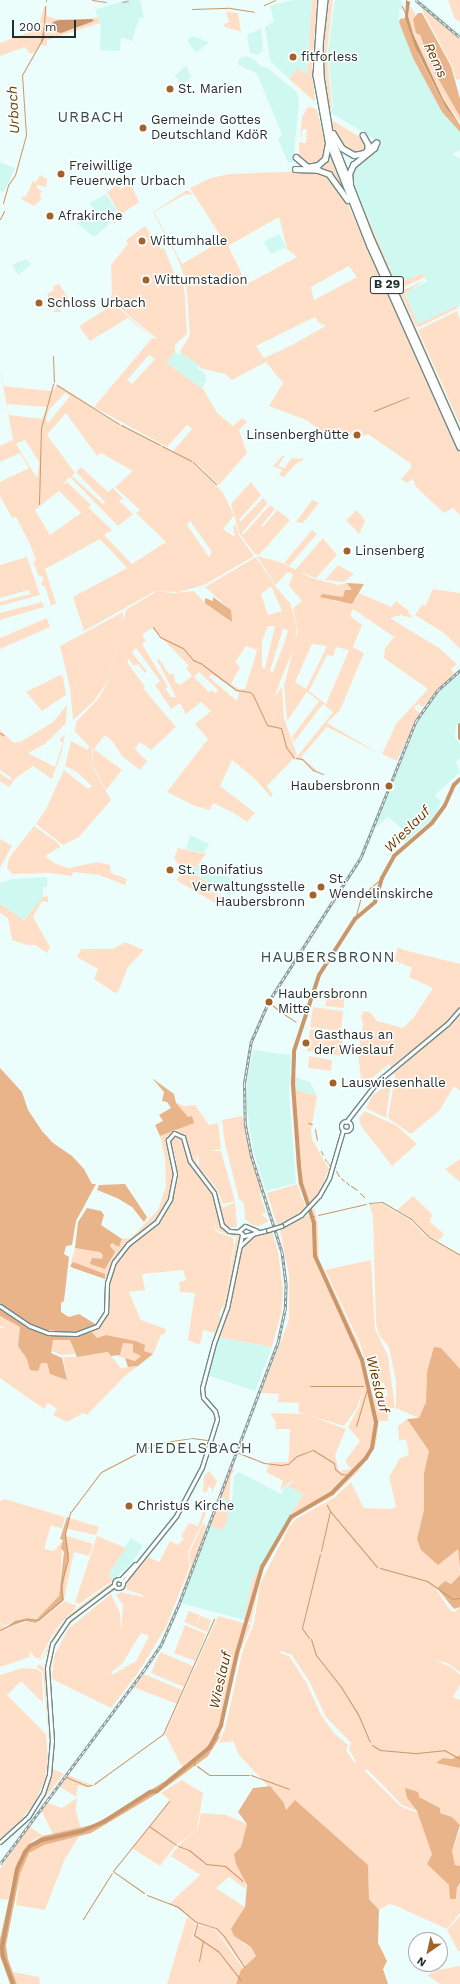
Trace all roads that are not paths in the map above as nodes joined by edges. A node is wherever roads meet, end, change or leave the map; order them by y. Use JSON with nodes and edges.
{"nodes":[{"id":1,"x":321,"y":0,"type":"edge"},
{"id":2,"x":325,"y":0,"type":"edge"},
{"id":3,"x":328,"y":124,"type":"junction"},
{"id":4,"x":363,"y":135,"type":"dead end"},
{"id":5,"x":328,"y":140,"type":"junction"},
{"id":6,"x":368,"y":150,"type":"junction"},
{"id":7,"x":296,"y":157,"type":"dead end"},
{"id":8,"x":308,"y":167,"type":"junction"},
{"id":9,"x":351,"y":191,"type":"junction"},
{"id":10,"x":354,"y":208,"type":"junction"},
{"id":11,"x":460,"y":438,"type":"edge"},
{"id":12,"x":460,"y":447,"type":"edge"},
{"id":13,"x":460,"y":1009,"type":"edge"},
{"id":14,"x":353,"y":1114,"type":"junction"},
{"id":15,"x":346,"y":1122,"type":"junction"},
{"id":16,"x":350,"y":1124,"type":"junction"},
{"id":17,"x":344,"y":1131,"type":"junction"},
{"id":18,"x":248,"y":1231,"type":"junction"},
{"id":19,"x":255,"y":1232,"type":"junction"},
{"id":20,"x":241,"y":1233,"type":"junction"},
{"id":21,"x":240,"y":1246,"type":"junction"},
{"id":22,"x":0,"y":1306,"type":"edge"},
{"id":23,"x":121,"y":1581,"type":"junction"},
{"id":24,"x":115,"y":1586,"type":"junction"},
{"id":25,"x":0,"y":1842,"type":"edge"}],
"edges":[{"from":1,"to":5,"type":"highway","number":"B 29"},
{"from":2,"to":3,"type":"highway","number":"B 29"},
{"from":3,"to":6,"type":"highway"},
{"from":3,"to":9,"type":"highway","number":"B 29"},
{"from":4,"to":6,"type":"highway"},
{"from":5,"to":8,"type":"highway"},
{"from":5,"to":10,"type":"highway","number":"B 29"},
{"from":6,"to":9,"type":"highway"},
{"from":7,"to":8,"type":"highway"},
{"from":8,"to":10,"type":"highway"},
{"from":9,"to":11,"type":"highway","number":"B 29"},
{"from":10,"to":12,"type":"highway","number":"B 29"},
{"from":13,"to":14,"type":"main road"},
{"from":14,"to":15,"type":"main road"},
{"from":14,"to":16,"type":"main road"},
{"from":15,"to":16,"type":"main road"},
{"from":15,"to":17,"type":"main road"},
{"from":16,"to":17,"type":"main road"},
{"from":17,"to":19,"type":"main road","bridge":true},
{"from":18,"to":19,"type":"main road"},
{"from":18,"to":20,"type":"main road"},
{"from":18,"to":20,"type":"main road"},
{"from":19,"to":21,"type":"main road"},
{"from":20,"to":21,"type":"main road"},
{"from":20,"to":22,"type":"main road"},
{"from":21,"to":23,"type":"main road"},
{"from":23,"to":24,"type":"main road"},
{"from":23,"to":24,"type":"main road"},
{"from":24,"to":25,"type":"main road"}]}
